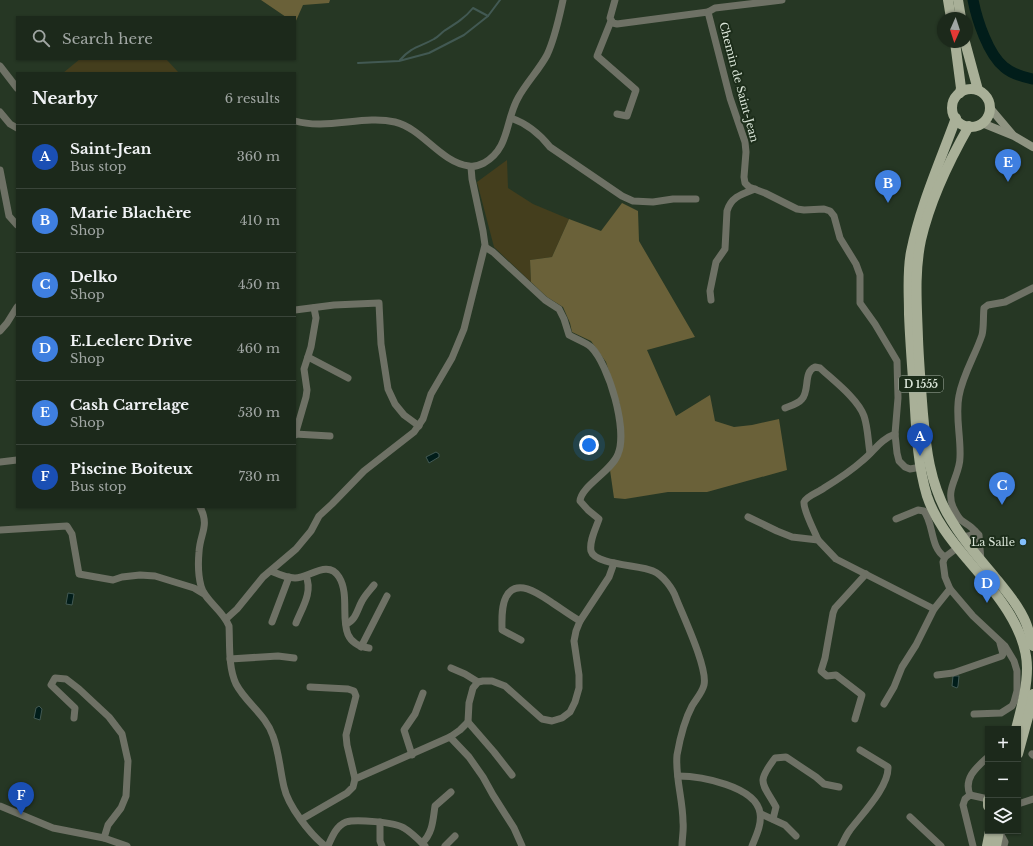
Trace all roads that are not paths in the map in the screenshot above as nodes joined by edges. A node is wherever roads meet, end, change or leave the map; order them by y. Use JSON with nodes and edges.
{"nodes":[{"id":1,"x":563,"y":0,"type":"edge"},
{"id":2,"x":615,"y":0,"type":"edge"},
{"id":3,"x":782,"y":0,"type":"edge"},
{"id":4,"x":948,"y":0,"type":"edge"},
{"id":5,"x":958,"y":0,"type":"edge"},
{"id":6,"x":708,"y":12,"type":"junction"},
{"id":7,"x":950,"y":12,"type":"edge"},
{"id":8,"x":960,"y":12,"type":"edge"},
{"id":9,"x":611,"y":21,"type":"junction"},
{"id":10,"x":956,"y":48,"type":"edge"},
{"id":11,"x":967,"y":48,"type":"edge"},
{"id":12,"x":0,"y":66,"type":"edge"},
{"id":13,"x":16,"y":87,"type":"edge"},
{"id":14,"x":978,"y":90,"type":"junction"},
{"id":15,"x":960,"y":93,"type":"junction"},
{"id":16,"x":990,"y":108,"type":"junction"},
{"id":17,"x":0,"y":112,"type":"edge"},
{"id":18,"x":617,"y":114,"type":"dead end"},
{"id":19,"x":511,"y":118,"type":"junction"},
{"id":20,"x":956,"y":118,"type":"junction"},
{"id":21,"x":296,"y":121,"type":"edge"},
{"id":22,"x":982,"y":123,"type":"junction"},
{"id":23,"x":969,"y":126,"type":"junction"},
{"id":24,"x":16,"y":127,"type":"edge"},
{"id":25,"x":1014,"y":136,"type":"junction"},
{"id":26,"x":1033,"y":146,"type":"edge"},
{"id":27,"x":471,"y":167,"type":"junction"},
{"id":28,"x":0,"y":170,"type":"edge"},
{"id":29,"x":755,"y":190,"type":"junction"},
{"id":30,"x":696,"y":199,"type":"dead end"},
{"id":31,"x":3,"y":200,"type":"edge"},
{"id":32,"x":16,"y":224,"type":"edge"},
{"id":33,"x":485,"y":247,"type":"junction"},
{"id":34,"x":1033,"y":288,"type":"edge"},
{"id":35,"x":711,"y":300,"type":"dead end"},
{"id":36,"x":314,"y":308,"type":"junction"},
{"id":37,"x":16,"y":309,"type":"edge"},
{"id":38,"x":296,"y":310,"type":"edge"},
{"id":39,"x":0,"y":331,"type":"edge"},
{"id":40,"x":308,"y":357,"type":"junction"},
{"id":41,"x":348,"y":378,"type":"dead end"},
{"id":42,"x":785,"y":408,"type":"dead end"},
{"id":43,"x":419,"y":426,"type":"junction"},
{"id":44,"x":296,"y":431,"type":"edge"},
{"id":45,"x":296,"y":434,"type":"edge"},
{"id":46,"x":895,"y":434,"type":"junction"},
{"id":47,"x":330,"y":436,"type":"dead end"},
{"id":48,"x":870,"y":453,"type":"junction"},
{"id":49,"x":16,"y":460,"type":"edge"},
{"id":50,"x":0,"y":462,"type":"edge"},
{"id":51,"x":921,"y":467,"type":"junction"},
{"id":52,"x":200,"y":508,"type":"edge"},
{"id":53,"x":748,"y":517,"type":"dead end"},
{"id":54,"x":896,"y":519,"type":"dead end"},
{"id":55,"x":0,"y":530,"type":"edge"},
{"id":56,"x":975,"y":531,"type":"junction"},
{"id":57,"x":962,"y":536,"type":"junction"},
{"id":58,"x":818,"y":540,"type":"junction"},
{"id":59,"x":957,"y":548,"type":"junction"},
{"id":60,"x":945,"y":557,"type":"junction"},
{"id":61,"x":981,"y":561,"type":"junction"},
{"id":62,"x":614,"y":563,"type":"junction"},
{"id":63,"x":271,"y":571,"type":"junction"},
{"id":64,"x":866,"y":574,"type":"junction"},
{"id":65,"x":306,"y":576,"type":"junction"},
{"id":66,"x":289,"y":577,"type":"junction"},
{"id":67,"x":374,"y":585,"type":"dead end"},
{"id":68,"x":950,"y":590,"type":"junction"},
{"id":69,"x":204,"y":594,"type":"junction"},
{"id":70,"x":387,"y":596,"type":"dead end"},
{"id":71,"x":934,"y":609,"type":"junction"},
{"id":72,"x":226,"y":619,"type":"junction"},
{"id":73,"x":272,"y":622,"type":"dead end"},
{"id":74,"x":580,"y":622,"type":"junction"},
{"id":75,"x":1029,"y":622,"type":"edge"},
{"id":76,"x":296,"y":623,"type":"dead end"},
{"id":77,"x":346,"y":624,"type":"junction"},
{"id":78,"x":521,"y":640,"type":"dead end"},
{"id":79,"x":999,"y":641,"type":"junction"},
{"id":80,"x":1033,"y":646,"type":"edge"},
{"id":81,"x":361,"y":647,"type":"junction"},
{"id":82,"x":369,"y":648,"type":"dead end"},
{"id":83,"x":294,"y":658,"type":"dead end"},
{"id":84,"x":230,"y":659,"type":"junction"},
{"id":85,"x":451,"y":668,"type":"dead end"},
{"id":86,"x":937,"y":675,"type":"dead end"},
{"id":87,"x":478,"y":682,"type":"junction"},
{"id":88,"x":310,"y":687,"type":"dead end"},
{"id":89,"x":423,"y":693,"type":"dead end"},
{"id":90,"x":1033,"y":694,"type":"edge"},
{"id":91,"x":884,"y":704,"type":"dead end"},
{"id":92,"x":974,"y":714,"type":"dead end"},
{"id":93,"x":74,"y":718,"type":"dead end"},
{"id":94,"x":855,"y":719,"type":"dead end"},
{"id":95,"x":468,"y":722,"type":"junction"},
{"id":96,"x":1017,"y":726,"type":"edge"},
{"id":97,"x":450,"y":737,"type":"junction"},
{"id":98,"x":1021,"y":743,"type":"edge"},
{"id":99,"x":860,"y":750,"type":"dead end"},
{"id":100,"x":412,"y":755,"type":"junction"},
{"id":101,"x":985,"y":760,"type":"edge"},
{"id":102,"x":512,"y":775,"type":"dead end"},
{"id":103,"x":678,"y":776,"type":"junction"},
{"id":104,"x":355,"y":779,"type":"junction"},
{"id":105,"x":839,"y":787,"type":"dead end"},
{"id":106,"x":451,"y":792,"type":"dead end"},
{"id":107,"x":970,"y":795,"type":"junction"},
{"id":108,"x":985,"y":799,"type":"edge"},
{"id":109,"x":1033,"y":799,"type":"edge"},
{"id":110,"x":1021,"y":803,"type":"edge"},
{"id":111,"x":0,"y":806,"type":"edge"},
{"id":112,"x":761,"y":814,"type":"junction"},
{"id":113,"x":910,"y":817,"type":"dead end"},
{"id":114,"x":302,"y":819,"type":"junction"},
{"id":115,"x":773,"y":819,"type":"junction"},
{"id":116,"x":380,"y":822,"type":"junction"},
{"id":117,"x":989,"y":834,"type":"edge"},
{"id":118,"x":998,"y":834,"type":"edge"},
{"id":119,"x":1001,"y":834,"type":"edge"},
{"id":120,"x":455,"y":836,"type":"dead end"},
{"id":121,"x":796,"y":836,"type":"dead end"},
{"id":122,"x":104,"y":838,"type":"junction"},
{"id":123,"x":424,"y":845,"type":"edge"},
{"id":124,"x":127,"y":846,"type":"edge"},
{"id":125,"x":327,"y":846,"type":"edge"},
{"id":126,"x":382,"y":846,"type":"edge"},
{"id":127,"x":445,"y":846,"type":"edge"},
{"id":128,"x":522,"y":846,"type":"edge"},
{"id":129,"x":682,"y":846,"type":"edge"},
{"id":130,"x":752,"y":846,"type":"edge"},
{"id":131,"x":841,"y":846,"type":"edge"},
{"id":132,"x":941,"y":846,"type":"edge"},
{"id":133,"x":973,"y":846,"type":"edge"},
{"id":134,"x":987,"y":846,"type":"edge"},
{"id":135,"x":996,"y":846,"type":"edge"},
{"id":136,"x":1004,"y":846,"type":"edge"}],
"edges":[{"from":1,"to":19,"type":"street"},
{"from":2,"to":9,"type":"street"},
{"from":3,"to":6,"type":"street"},
{"from":4,"to":7,"type":"main road"},
{"from":5,"to":8,"type":"main road"},
{"from":6,"to":9,"type":"street","name":"Chemin de Saint-Jean"},
{"from":6,"to":29,"type":"street","name":"Chemin de Saint-Jean"},
{"from":9,"to":18,"type":"street"},
{"from":10,"to":15,"type":"main road"},
{"from":11,"to":14,"type":"main road"},
{"from":12,"to":13,"type":"street"},
{"from":14,"to":15,"type":"main road"},
{"from":14,"to":16,"type":"main road"},
{"from":15,"to":20,"type":"main road"},
{"from":16,"to":22,"type":"main road"},
{"from":16,"to":25,"type":"main road"},
{"from":17,"to":24,"type":"street"},
{"from":19,"to":27,"type":"street"},
{"from":19,"to":30,"type":"street"},
{"from":20,"to":23,"type":"main road"},
{"from":20,"to":51,"type":"main road","number":"D 1555"},
{"from":21,"to":27,"type":"street"},
{"from":22,"to":23,"type":"main road"},
{"from":22,"to":25,"type":"main road"},
{"from":23,"to":57,"type":"main road","number":"D 1555"},
{"from":25,"to":26,"type":"main road"},
{"from":27,"to":33,"type":"street"},
{"from":28,"to":31,"type":"street"},
{"from":29,"to":35,"type":"street"},
{"from":29,"to":46,"type":"street"},
{"from":31,"to":32,"type":"street"},
{"from":33,"to":43,"type":"street"},
{"from":33,"to":62,"type":"street"},
{"from":34,"to":56,"type":"street"},
{"from":36,"to":38,"type":"street"},
{"from":36,"to":40,"type":"street"},
{"from":36,"to":43,"type":"street"},
{"from":37,"to":39,"type":"street"},
{"from":40,"to":41,"type":"street"},
{"from":40,"to":44,"type":"street"},
{"from":42,"to":48,"type":"street"},
{"from":43,"to":63,"type":"street"},
{"from":45,"to":47,"type":"street"},
{"from":46,"to":48,"type":"street"},
{"from":46,"to":51,"type":"street"},
{"from":48,"to":58,"type":"street"},
{"from":49,"to":50,"type":"street"},
{"from":51,"to":59,"type":"main road","number":"D 1555"},
{"from":52,"to":69,"type":"street"},
{"from":53,"to":58,"type":"street"},
{"from":54,"to":60,"type":"street"},
{"from":55,"to":69,"type":"street"},
{"from":56,"to":57,"type":"street"},
{"from":56,"to":61,"type":"street"},
{"from":57,"to":61,"type":"main road","number":"D 1555"},
{"from":58,"to":64,"type":"street"},
{"from":59,"to":60,"type":"street"},
{"from":59,"to":96,"type":"main road","number":"D 1555"},
{"from":60,"to":68,"type":"street"},
{"from":61,"to":75,"type":"main road","number":"D 1555"},
{"from":62,"to":74,"type":"street"},
{"from":62,"to":103,"type":"street"},
{"from":63,"to":66,"type":"street"},
{"from":63,"to":72,"type":"street"},
{"from":64,"to":71,"type":"street"},
{"from":64,"to":94,"type":"street"},
{"from":65,"to":66,"type":"street"},
{"from":65,"to":76,"type":"street"},
{"from":65,"to":77,"type":"street"},
{"from":66,"to":73,"type":"street"},
{"from":67,"to":77,"type":"street"},
{"from":68,"to":71,"type":"street"},
{"from":68,"to":79,"type":"street"},
{"from":69,"to":72,"type":"street"},
{"from":70,"to":81,"type":"street"},
{"from":71,"to":91,"type":"street"},
{"from":72,"to":84,"type":"street"},
{"from":74,"to":78,"type":"street"},
{"from":74,"to":87,"type":"street"},
{"from":75,"to":80,"type":"main road","number":"D 1555"},
{"from":77,"to":81,"type":"street"},
{"from":79,"to":86,"type":"street"},
{"from":79,"to":92,"type":"street"},
{"from":81,"to":82,"type":"street"},
{"from":83,"to":84,"type":"street"},
{"from":84,"to":114,"type":"street"},
{"from":85,"to":87,"type":"street"},
{"from":87,"to":95,"type":"street"},
{"from":88,"to":104,"type":"street"},
{"from":89,"to":100,"type":"street"},
{"from":90,"to":98,"type":"main road"},
{"from":93,"to":122,"type":"street"},
{"from":95,"to":97,"type":"street"},
{"from":95,"to":102,"type":"street"},
{"from":97,"to":100,"type":"street"},
{"from":97,"to":128,"type":"street"},
{"from":99,"to":131,"type":"street"},
{"from":100,"to":104,"type":"street"},
{"from":101,"to":107,"type":"street"},
{"from":103,"to":112,"type":"street"},
{"from":103,"to":129,"type":"street"},
{"from":104,"to":114,"type":"street"},
{"from":105,"to":115,"type":"street"},
{"from":106,"to":123,"type":"street"},
{"from":107,"to":108,"type":"street"},
{"from":107,"to":133,"type":"street"},
{"from":109,"to":110,"type":"street"},
{"from":111,"to":122,"type":"street"},
{"from":112,"to":115,"type":"street"},
{"from":112,"to":130,"type":"street"},
{"from":113,"to":132,"type":"street"},
{"from":114,"to":125,"type":"street"},
{"from":115,"to":121,"type":"street"},
{"from":116,"to":123,"type":"street"},
{"from":116,"to":125,"type":"street"},
{"from":116,"to":126,"type":"street"},
{"from":117,"to":134,"type":"main road"},
{"from":118,"to":135,"type":"main road"},
{"from":119,"to":136,"type":"street"},
{"from":120,"to":127,"type":"street"},
{"from":122,"to":124,"type":"street"}]}
